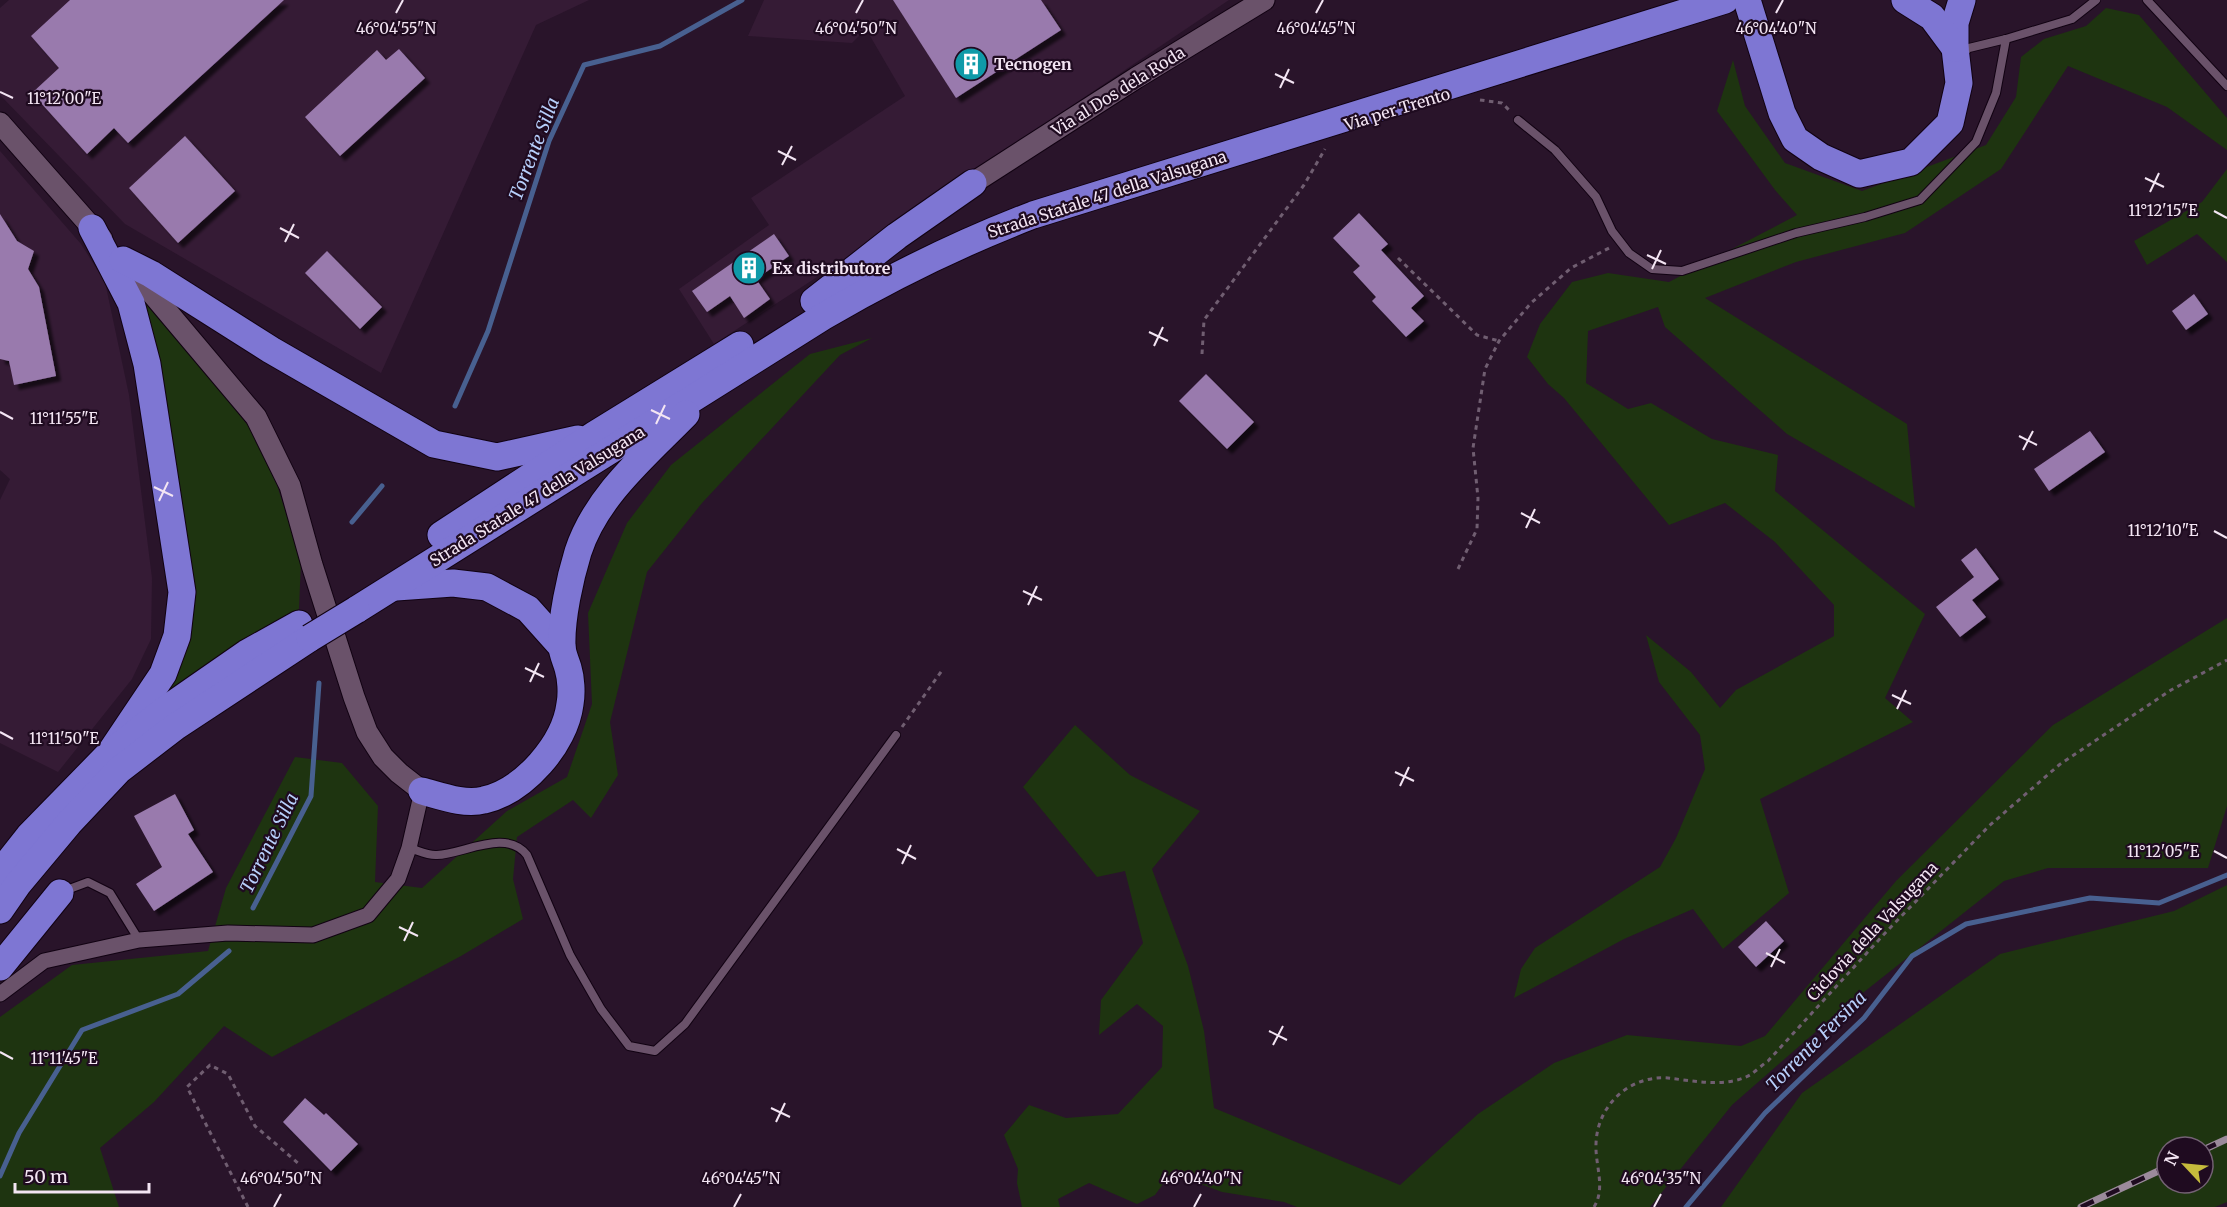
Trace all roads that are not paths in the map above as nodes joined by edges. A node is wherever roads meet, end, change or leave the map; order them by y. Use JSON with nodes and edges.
{"nodes":[{"id":1,"x":1264,"y":0,"type":"edge"},
{"id":2,"x":1687,"y":0,"type":"edge"},
{"id":3,"x":1725,"y":0,"type":"edge"},
{"id":4,"x":1747,"y":0,"type":"edge"},
{"id":5,"x":1905,"y":0,"type":"edge"},
{"id":6,"x":1962,"y":0,"type":"edge"},
{"id":7,"x":2096,"y":0,"type":"edge"},
{"id":8,"x":2147,"y":0,"type":"edge"},
{"id":9,"x":2006,"y":39,"type":"junction"},
{"id":10,"x":1956,"y":54,"type":"junction"},
{"id":11,"x":2227,"y":86,"type":"edge"},
{"id":12,"x":1518,"y":120,"type":"road end"},
{"id":13,"x":0,"y":123,"type":"edge"},
{"id":14,"x":973,"y":183,"type":"joint"},
{"id":15,"x":92,"y":228,"type":"junction"},
{"id":16,"x":123,"y":260,"type":"junction"},
{"id":17,"x":814,"y":301,"type":"junction"},
{"id":18,"x":721,"y":379,"type":"junction"},
{"id":19,"x":594,"y":435,"type":"junction"},
{"id":20,"x":392,"y":587,"type":"junction"},
{"id":21,"x":350,"y":603,"type":"junction"},
{"id":22,"x":305,"y":631,"type":"junction"},
{"id":23,"x":562,"y":647,"type":"junction"},
{"id":24,"x":896,"y":735,"type":"road end"},
{"id":25,"x":110,"y":753,"type":"junction"},
{"id":26,"x":422,"y":791,"type":"junction"},
{"id":27,"x":29,"y":836,"type":"junction"},
{"id":28,"x":0,"y":848,"type":"edge"},
{"id":29,"x":409,"y":848,"type":"junction"},
{"id":30,"x":0,"y":873,"type":"edge"},
{"id":31,"x":60,"y":893,"type":"joint"},
{"id":32,"x":0,"y":910,"type":"edge"},
{"id":33,"x":139,"y":940,"type":"junction"},
{"id":34,"x":0,"y":967,"type":"edge"},
{"id":35,"x":0,"y":994,"type":"edge"}],
"edges":[{"from":1,"to":14,"type":"main road","name":"Via al Dos dela Roda"},
{"from":2,"to":17,"type":"highway","name":"Strada Statale 47 della Valsugana"},
{"from":3,"to":18,"type":"highway","name":"Strada Statale 47 della Valsugana"},
{"from":4,"to":10,"type":"highway"},
{"from":5,"to":10,"type":"highway"},
{"from":6,"to":10,"type":"highway"},
{"from":7,"to":9,"type":"lane"},
{"from":8,"to":11,"type":"lane"},
{"from":9,"to":10,"type":"lane"},
{"from":9,"to":12,"type":"lane"},
{"from":13,"to":15,"type":"main road"},
{"from":14,"to":17,"type":"highway"},
{"from":15,"to":16,"type":"main road"},
{"from":15,"to":25,"type":"highway"},
{"from":16,"to":19,"type":"highway"},
{"from":16,"to":26,"type":"main road"},
{"from":17,"to":19,"type":"highway","name":"Strada Statale 47 della Valsugana"},
{"from":18,"to":20,"type":"highway","name":"Strada Statale 47 della Valsugana"},
{"from":18,"to":23,"type":"highway"},
{"from":19,"to":21,"type":"highway","name":"Strada Statale 47 della Valsugana"},
{"from":20,"to":21,"type":"highway","name":"Strada Statale 47 della Valsugana"},
{"from":20,"to":23,"type":"highway"},
{"from":21,"to":22,"type":"highway","name":"Strada Statale 47 della Valsugana","bridge":true},
{"from":22,"to":25,"type":"highway","name":"Strada Statale 47 della Valsugana"},
{"from":22,"to":32,"type":"highway","name":"Strada Statale 47 della Valsugana"},
{"from":23,"to":26,"type":"highway"},
{"from":24,"to":29,"type":"lane"},
{"from":25,"to":27,"type":"highway","name":"Strada Statale 47 della Valsugana"},
{"from":26,"to":29,"type":"street"},
{"from":27,"to":28,"type":"highway"},
{"from":27,"to":30,"type":"highway","name":"Strada Statale 47 della Valsugana"},
{"from":29,"to":33,"type":"street"},
{"from":31,"to":33,"type":"lane"},
{"from":31,"to":34,"type":"highway"},
{"from":33,"to":35,"type":"street"}]}
